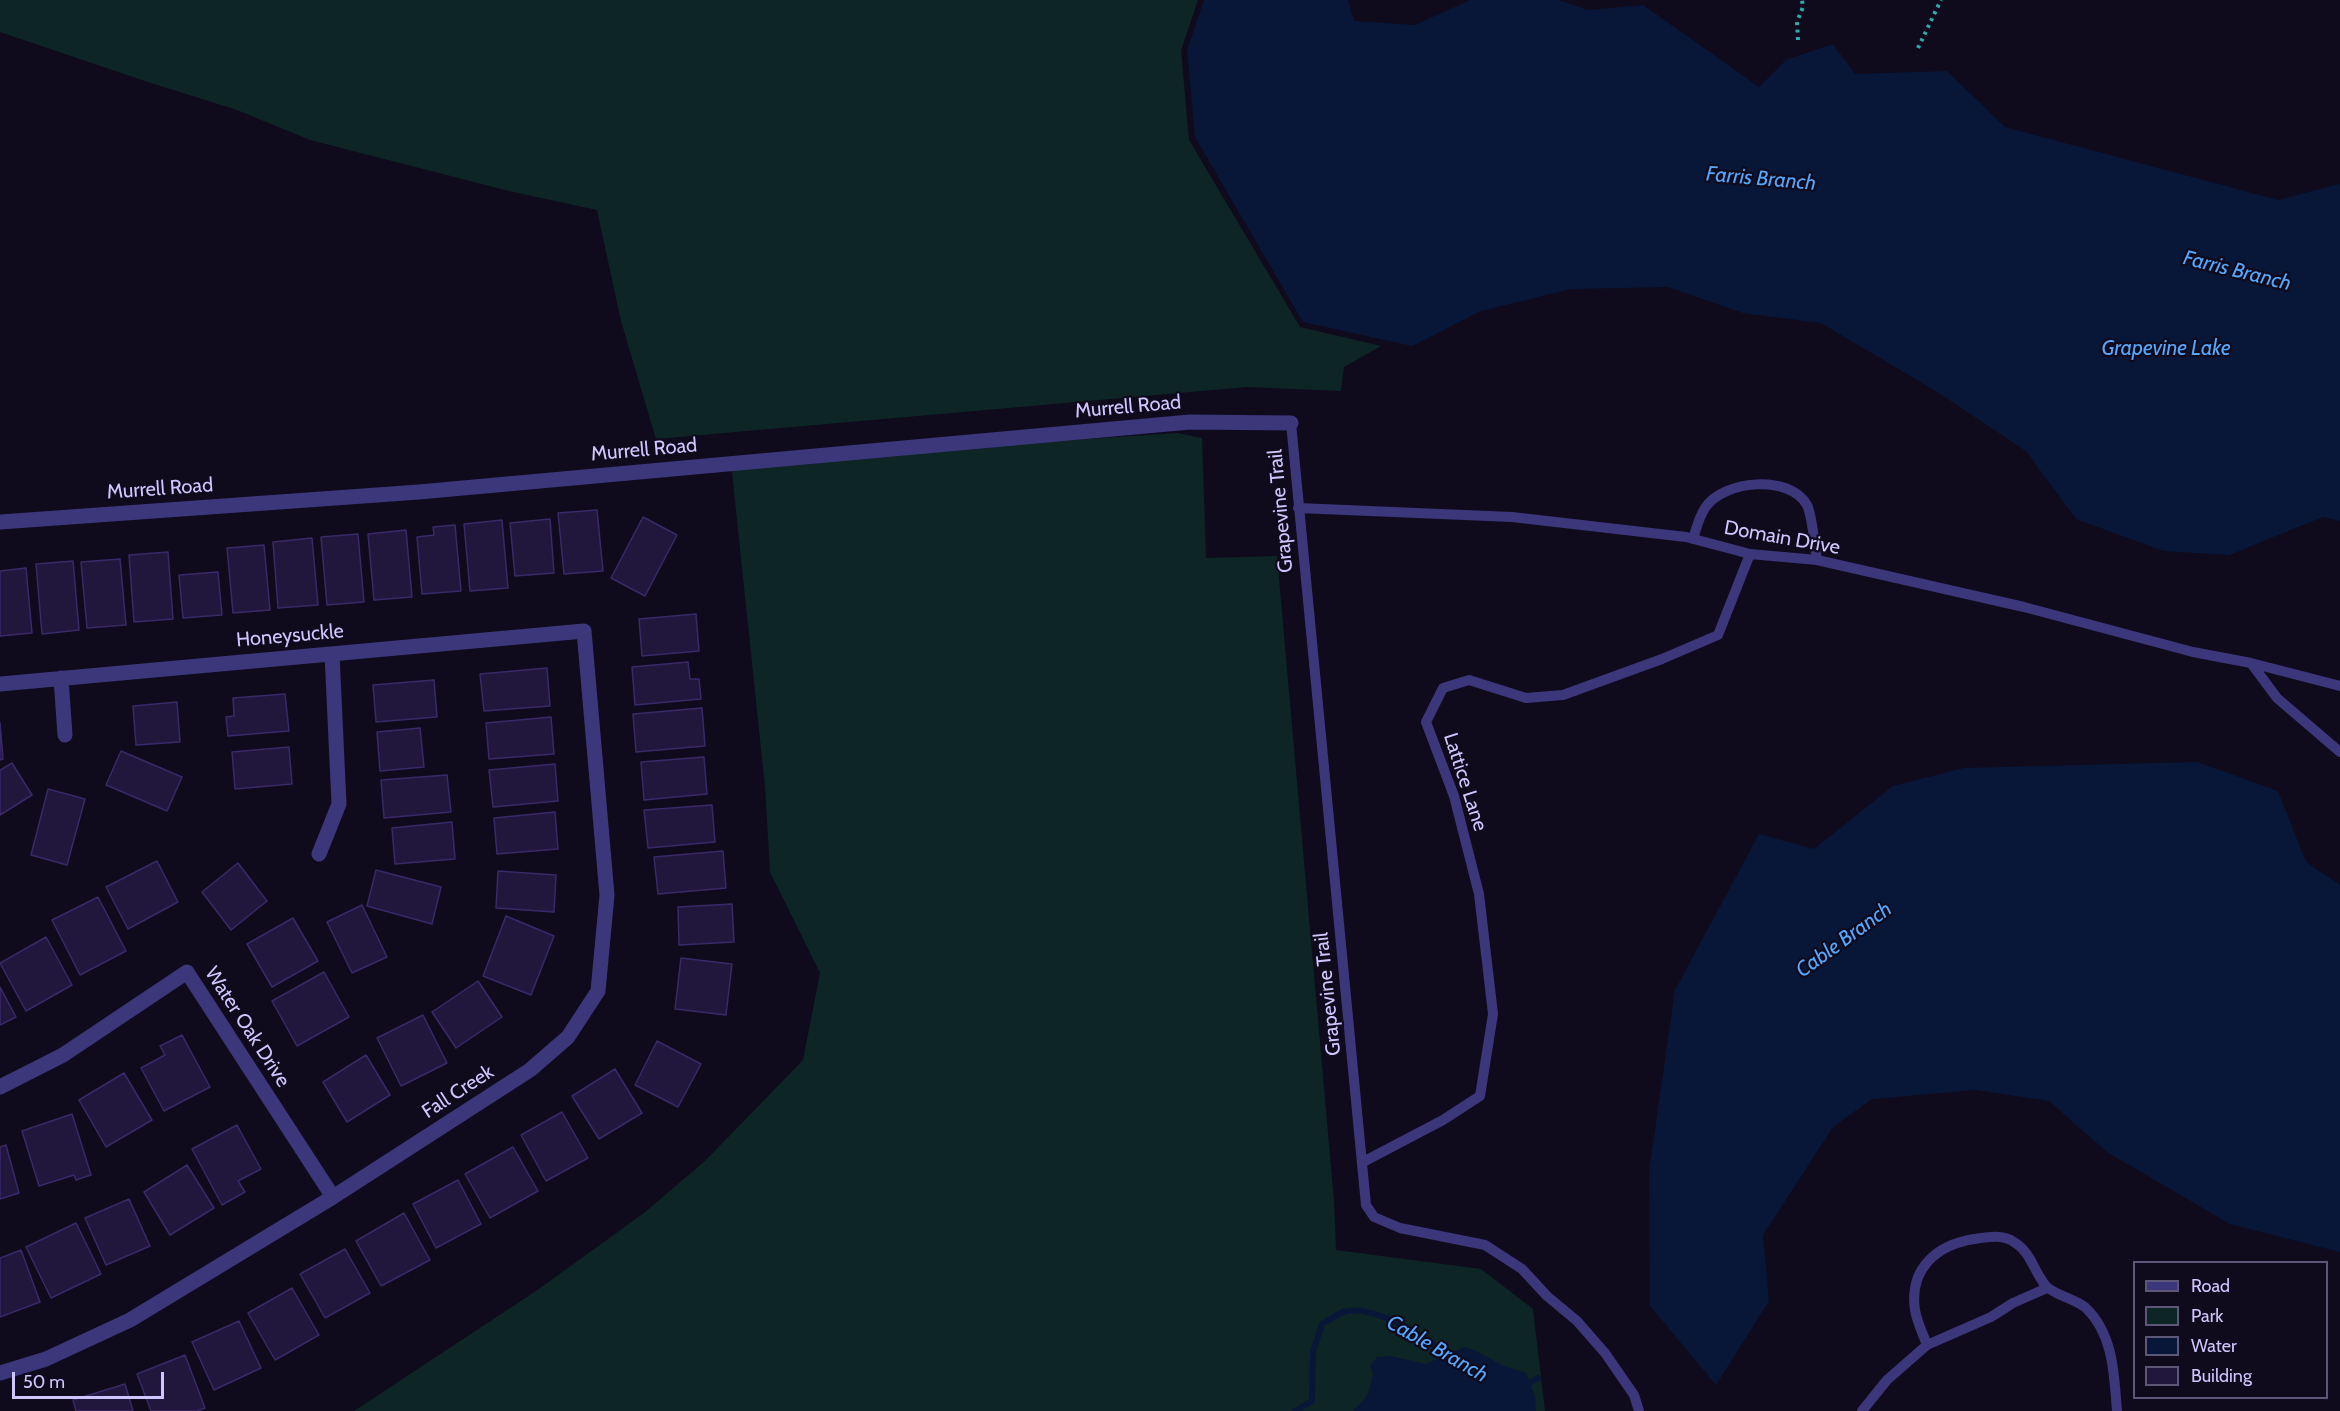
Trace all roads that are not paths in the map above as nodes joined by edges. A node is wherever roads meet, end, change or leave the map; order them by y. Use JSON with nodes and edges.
{"nodes":[{"id":1,"x":1291,"y":423,"type":"joint"},
{"id":2,"x":1298,"y":508,"type":"junction"},
{"id":3,"x":0,"y":522,"type":"edge"},
{"id":4,"x":1693,"y":539,"type":"junction"},
{"id":5,"x":1750,"y":554,"type":"junction"},
{"id":6,"x":1817,"y":560,"type":"junction"},
{"id":7,"x":584,"y":631,"type":"joint"},
{"id":8,"x":332,"y":654,"type":"junction"},
{"id":9,"x":2251,"y":663,"type":"junction"},
{"id":10,"x":61,"y":678,"type":"junction"},
{"id":11,"x":0,"y":684,"type":"edge"},
{"id":12,"x":2340,"y":686,"type":"edge"},
{"id":13,"x":65,"y":735,"type":"dead end"},
{"id":14,"x":2340,"y":752,"type":"edge"},
{"id":15,"x":319,"y":854,"type":"dead end"},
{"id":16,"x":0,"y":1086,"type":"edge"},
{"id":17,"x":1363,"y":1162,"type":"junction"},
{"id":18,"x":333,"y":1197,"type":"junction"},
{"id":19,"x":2047,"y":1288,"type":"junction"},
{"id":20,"x":1928,"y":1345,"type":"junction"},
{"id":21,"x":0,"y":1372,"type":"edge"},
{"id":22,"x":1639,"y":1411,"type":"edge"},
{"id":23,"x":1862,"y":1411,"type":"edge"},
{"id":24,"x":2117,"y":1411,"type":"edge"}],
"edges":[{"from":1,"to":2,"type":"lane","name":"Grapevine Trail"},
{"from":1,"to":3,"type":"street","name":"Murrell Road"},
{"from":2,"to":4,"type":"lane","name":"Domain Drive"},
{"from":2,"to":17,"type":"lane","name":"Grapevine Trail"},
{"from":4,"to":5,"type":"lane","name":"Domain Drive"},
{"from":4,"to":6,"type":"lane"},
{"from":5,"to":6,"type":"lane","name":"Domain Drive"},
{"from":5,"to":17,"type":"lane","name":"Lattice Lane"},
{"from":6,"to":9,"type":"lane","name":"Domain Drive"},
{"from":7,"to":8,"type":"street","name":"Honeysuckle"},
{"from":7,"to":18,"type":"street","name":"Fall Creek"},
{"from":8,"to":10,"type":"street","name":"Honeysuckle"},
{"from":8,"to":15,"type":"street"},
{"from":9,"to":12,"type":"lane","name":"Domain Drive"},
{"from":9,"to":14,"type":"lane"},
{"from":10,"to":11,"type":"street","name":"Honeysuckle"},
{"from":10,"to":13,"type":"street"},
{"from":16,"to":18,"type":"street","name":"Water Oak Drive"},
{"from":17,"to":22,"type":"lane","name":"Grapevine Trail"},
{"from":18,"to":21,"type":"street","name":"Fall Creek"},
{"from":19,"to":20,"type":"lane"},
{"from":19,"to":20,"type":"lane"},
{"from":19,"to":24,"type":"lane"},
{"from":20,"to":23,"type":"lane"}]}
